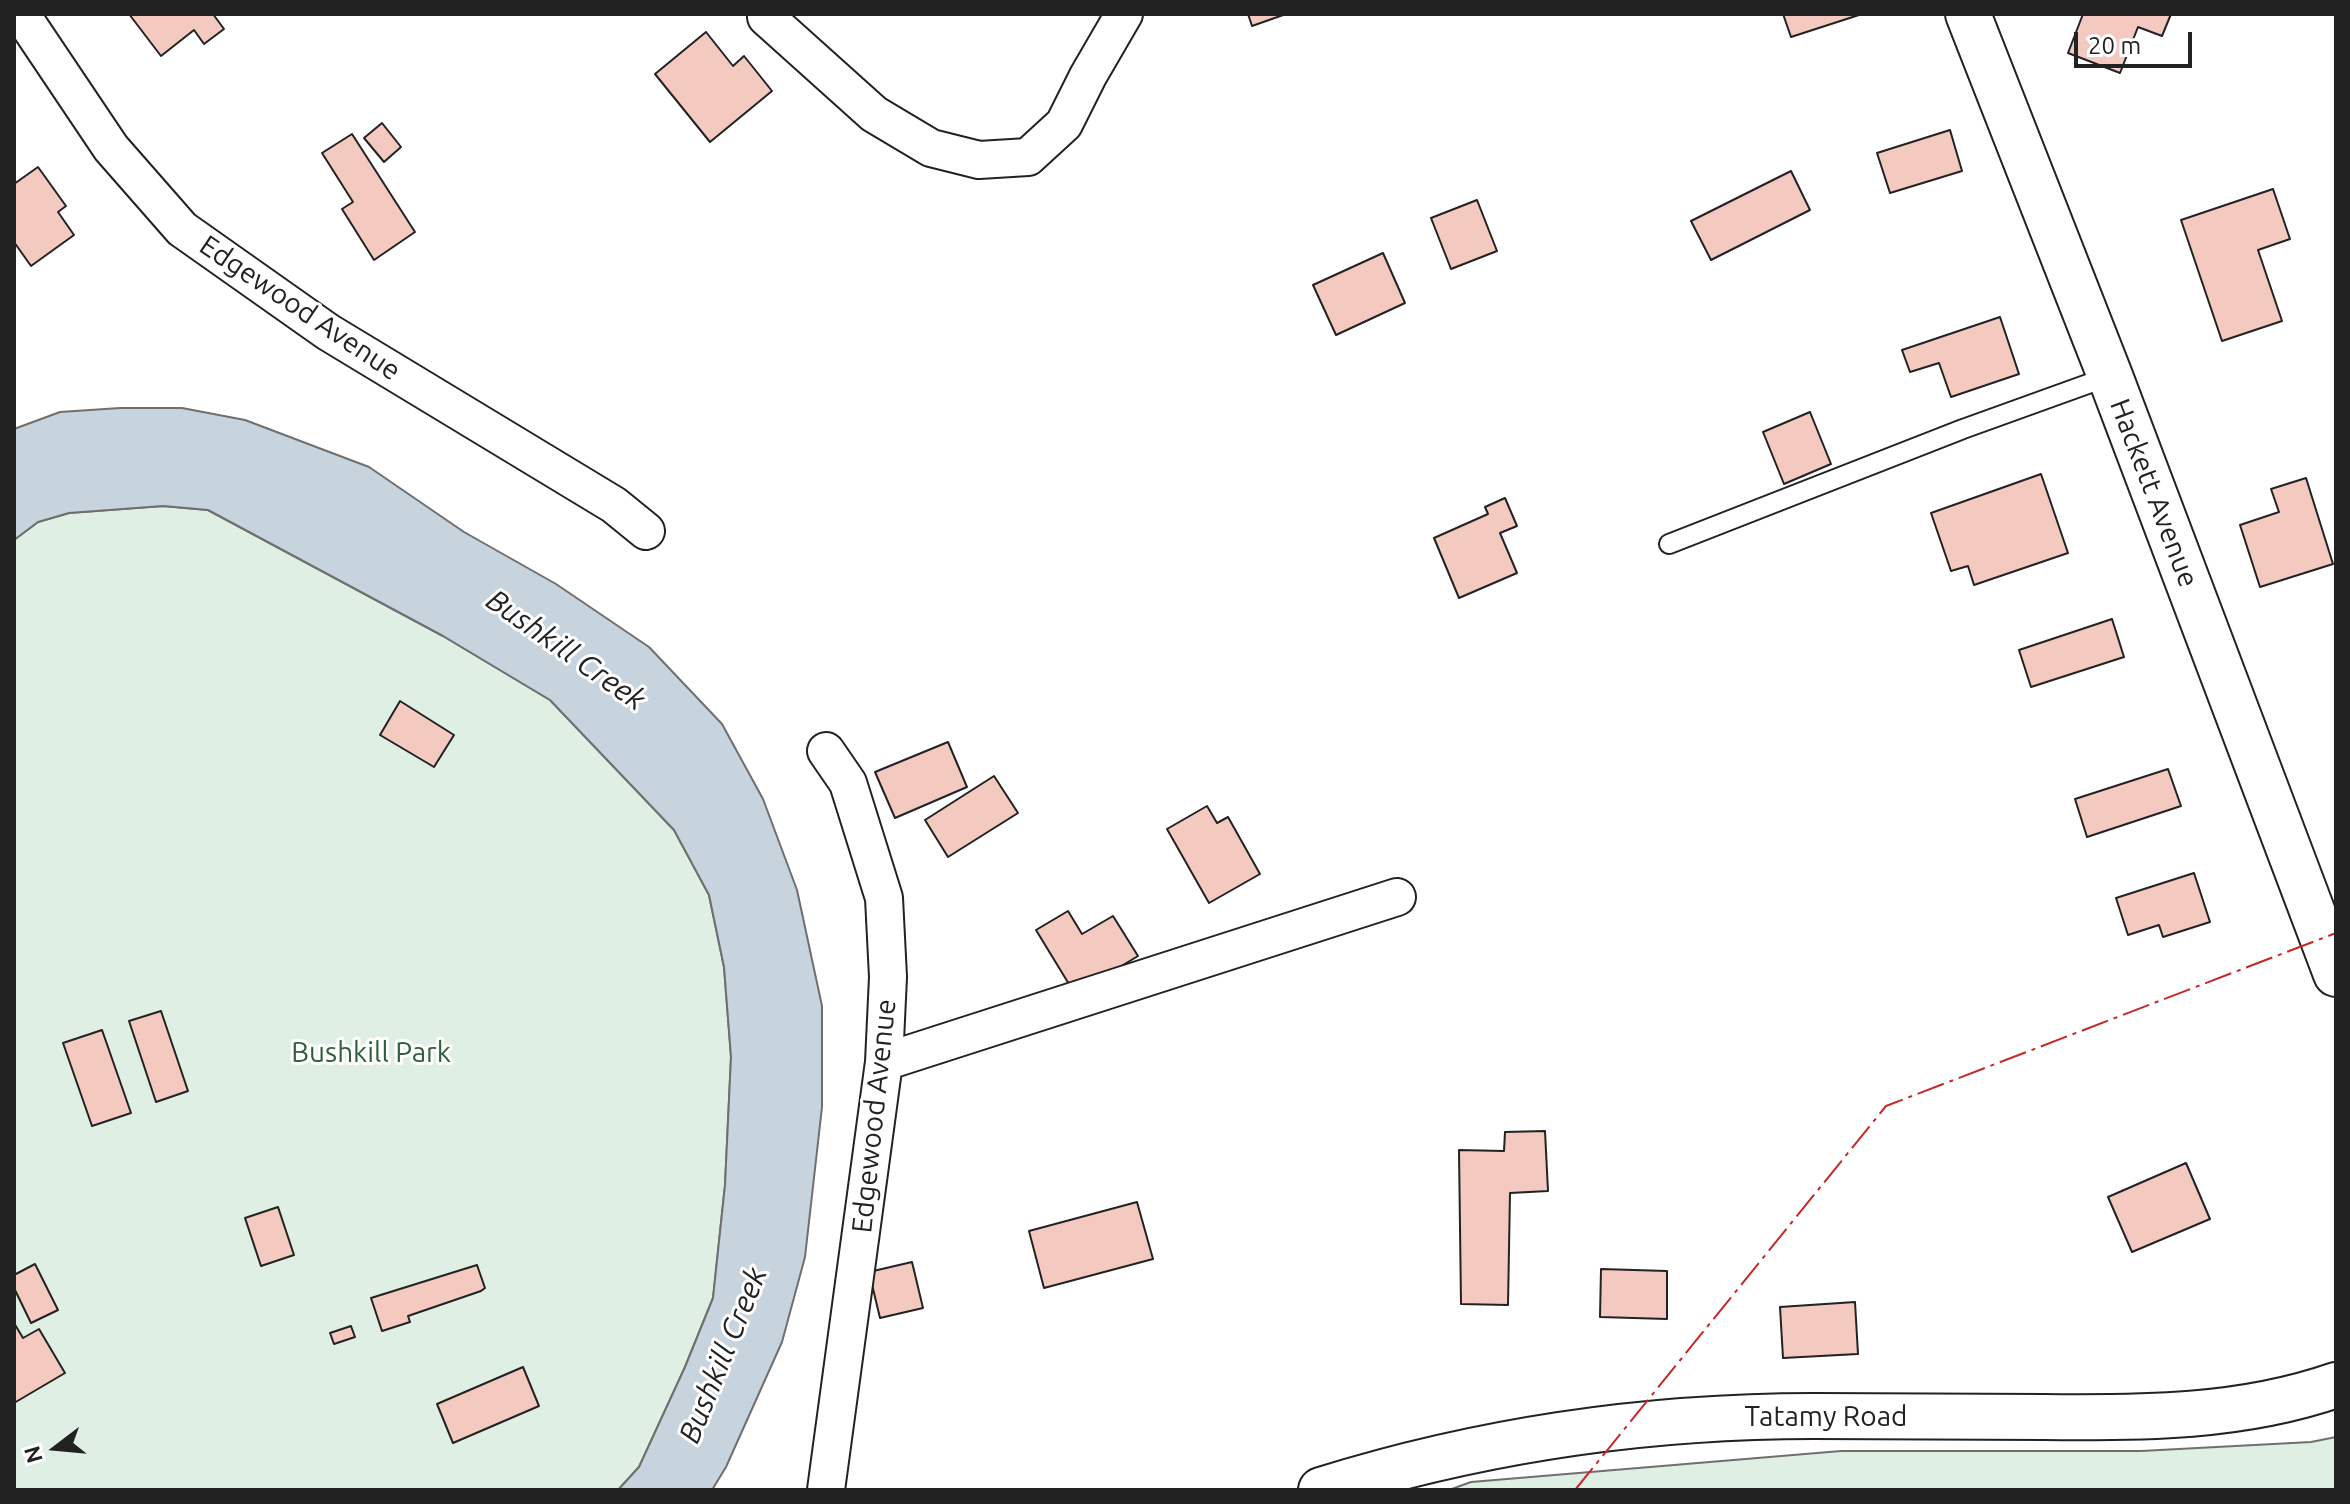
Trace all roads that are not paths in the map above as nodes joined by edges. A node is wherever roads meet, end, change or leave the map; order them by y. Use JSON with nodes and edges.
{"nodes":[{"id":1,"x":21,"y":14,"type":"edge"},
{"id":2,"x":1124,"y":14,"type":"edge"},
{"id":3,"x":1968,"y":14,"type":"edge"},
{"id":4,"x":766,"y":17,"type":"dead end"},
{"id":5,"x":2110,"y":376,"type":"junction"},
{"id":6,"x":646,"y":531,"type":"dead end"},
{"id":7,"x":1669,"y":544,"type":"dead end"},
{"id":8,"x":826,"y":751,"type":"dead end"},
{"id":9,"x":1397,"y":897,"type":"dead end"},
{"id":10,"x":2336,"y":974,"type":"edge"},
{"id":11,"x":884,"y":1062,"type":"junction"},
{"id":12,"x":2336,"y":1385,"type":"edge"},
{"id":13,"x":826,"y":1490,"type":"edge"},
{"id":14,"x":1321,"y":1490,"type":"edge"}],
"edges":[{"from":1,"to":6,"type":"street","name":"Edgewood Avenue"},
{"from":2,"to":4,"type":"street"},
{"from":3,"to":5,"type":"main road","name":"Hackett Avenue"},
{"from":5,"to":7,"type":"lane"},
{"from":5,"to":10,"type":"main road","name":"Hackett Avenue"},
{"from":8,"to":11,"type":"street","name":"Edgewood Avenue"},
{"from":9,"to":11,"type":"street"},
{"from":11,"to":13,"type":"street","name":"Edgewood Avenue"},
{"from":12,"to":14,"type":"main road","name":"Tatamy Road"}]}
